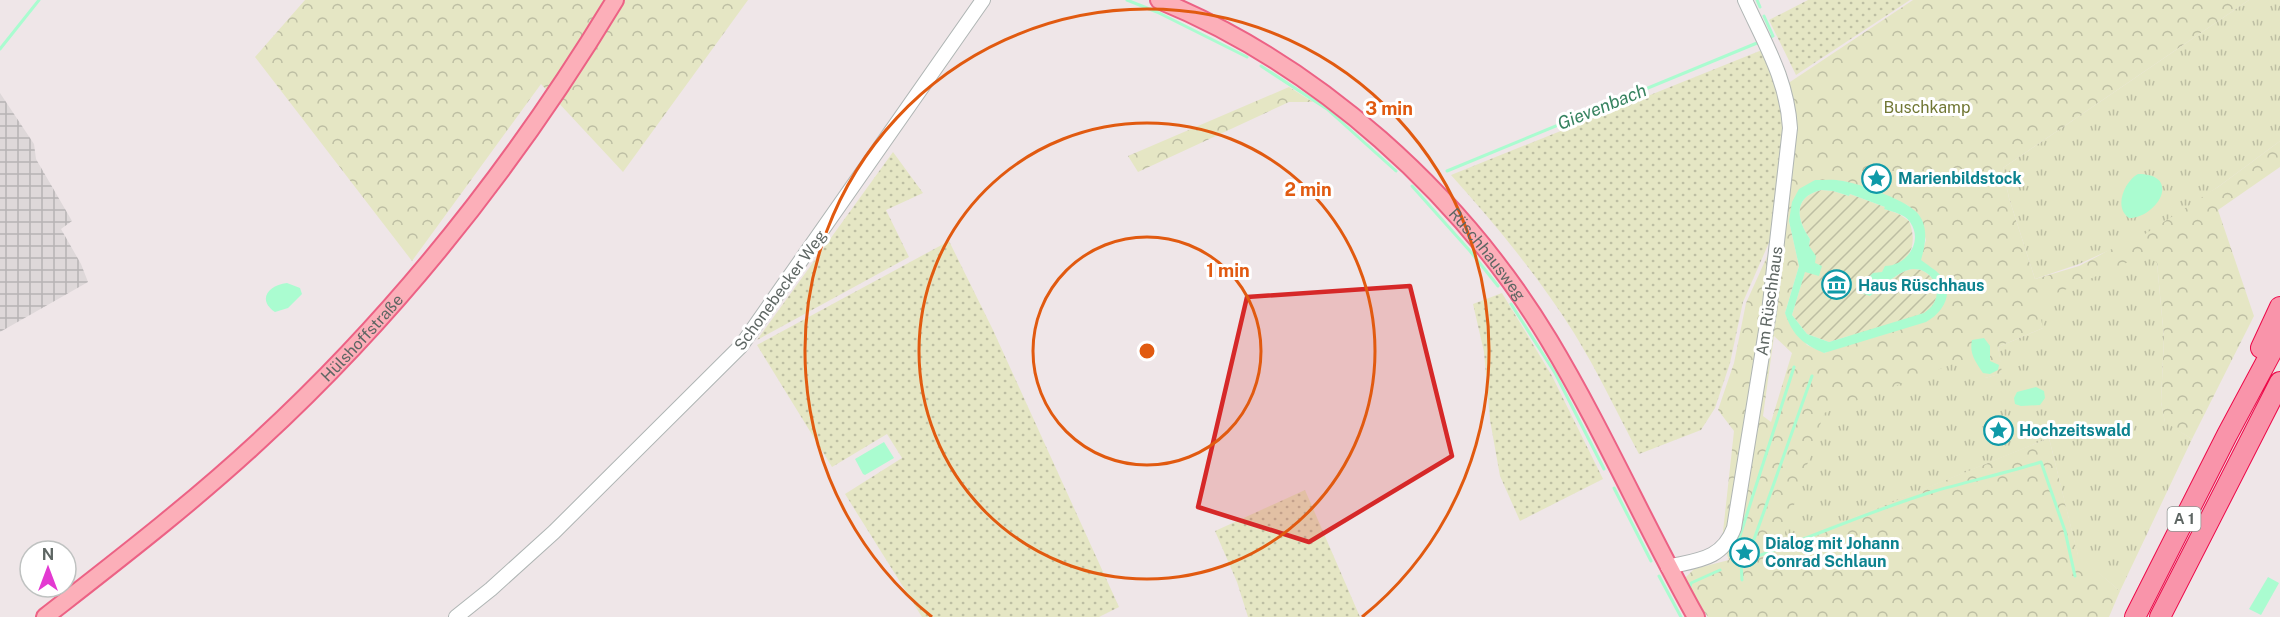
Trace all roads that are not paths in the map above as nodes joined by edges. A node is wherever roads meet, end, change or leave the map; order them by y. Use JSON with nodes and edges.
{"nodes":[{"id":1,"x":615,"y":0,"type":"edge"},
{"id":2,"x":983,"y":0,"type":"edge"},
{"id":3,"x":1159,"y":0,"type":"edge"},
{"id":4,"x":1745,"y":0,"type":"edge"},
{"id":5,"x":2280,"y":307,"type":"edge"},
{"id":6,"x":2280,"y":336,"type":"edge"},
{"id":7,"x":2280,"y":382,"type":"edge"},
{"id":8,"x":2280,"y":404,"type":"edge"},
{"id":9,"x":2252,"y":434,"type":"junction"},
{"id":10,"x":2227,"y":435,"type":"junction"},
{"id":11,"x":1668,"y":567,"type":"junction"},
{"id":12,"x":45,"y":617,"type":"edge"},
{"id":13,"x":456,"y":617,"type":"edge"},
{"id":14,"x":1695,"y":617,"type":"edge"},
{"id":15,"x":2135,"y":617,"type":"edge"},
{"id":16,"x":2160,"y":617,"type":"edge"}],
"edges":[{"from":1,"to":12,"type":"main road","name":"Hülshoffstraße"},
{"from":2,"to":13,"type":"street","name":"Schonebecker Weg"},
{"from":3,"to":11,"type":"main road","name":"Rüschhausweg"},
{"from":4,"to":11,"type":"street","name":"Am Rüschhaus"},
{"from":5,"to":10,"type":"highway"},
{"from":6,"to":10,"type":"highway","number":"A 1"},
{"from":7,"to":9,"type":"highway","number":"A 1"},
{"from":8,"to":9,"type":"highway"},
{"from":9,"to":16,"type":"highway","number":"A 1"},
{"from":10,"to":15,"type":"highway","number":"A 1"},
{"from":11,"to":14,"type":"main road","name":"Rüschhausweg"}]}
